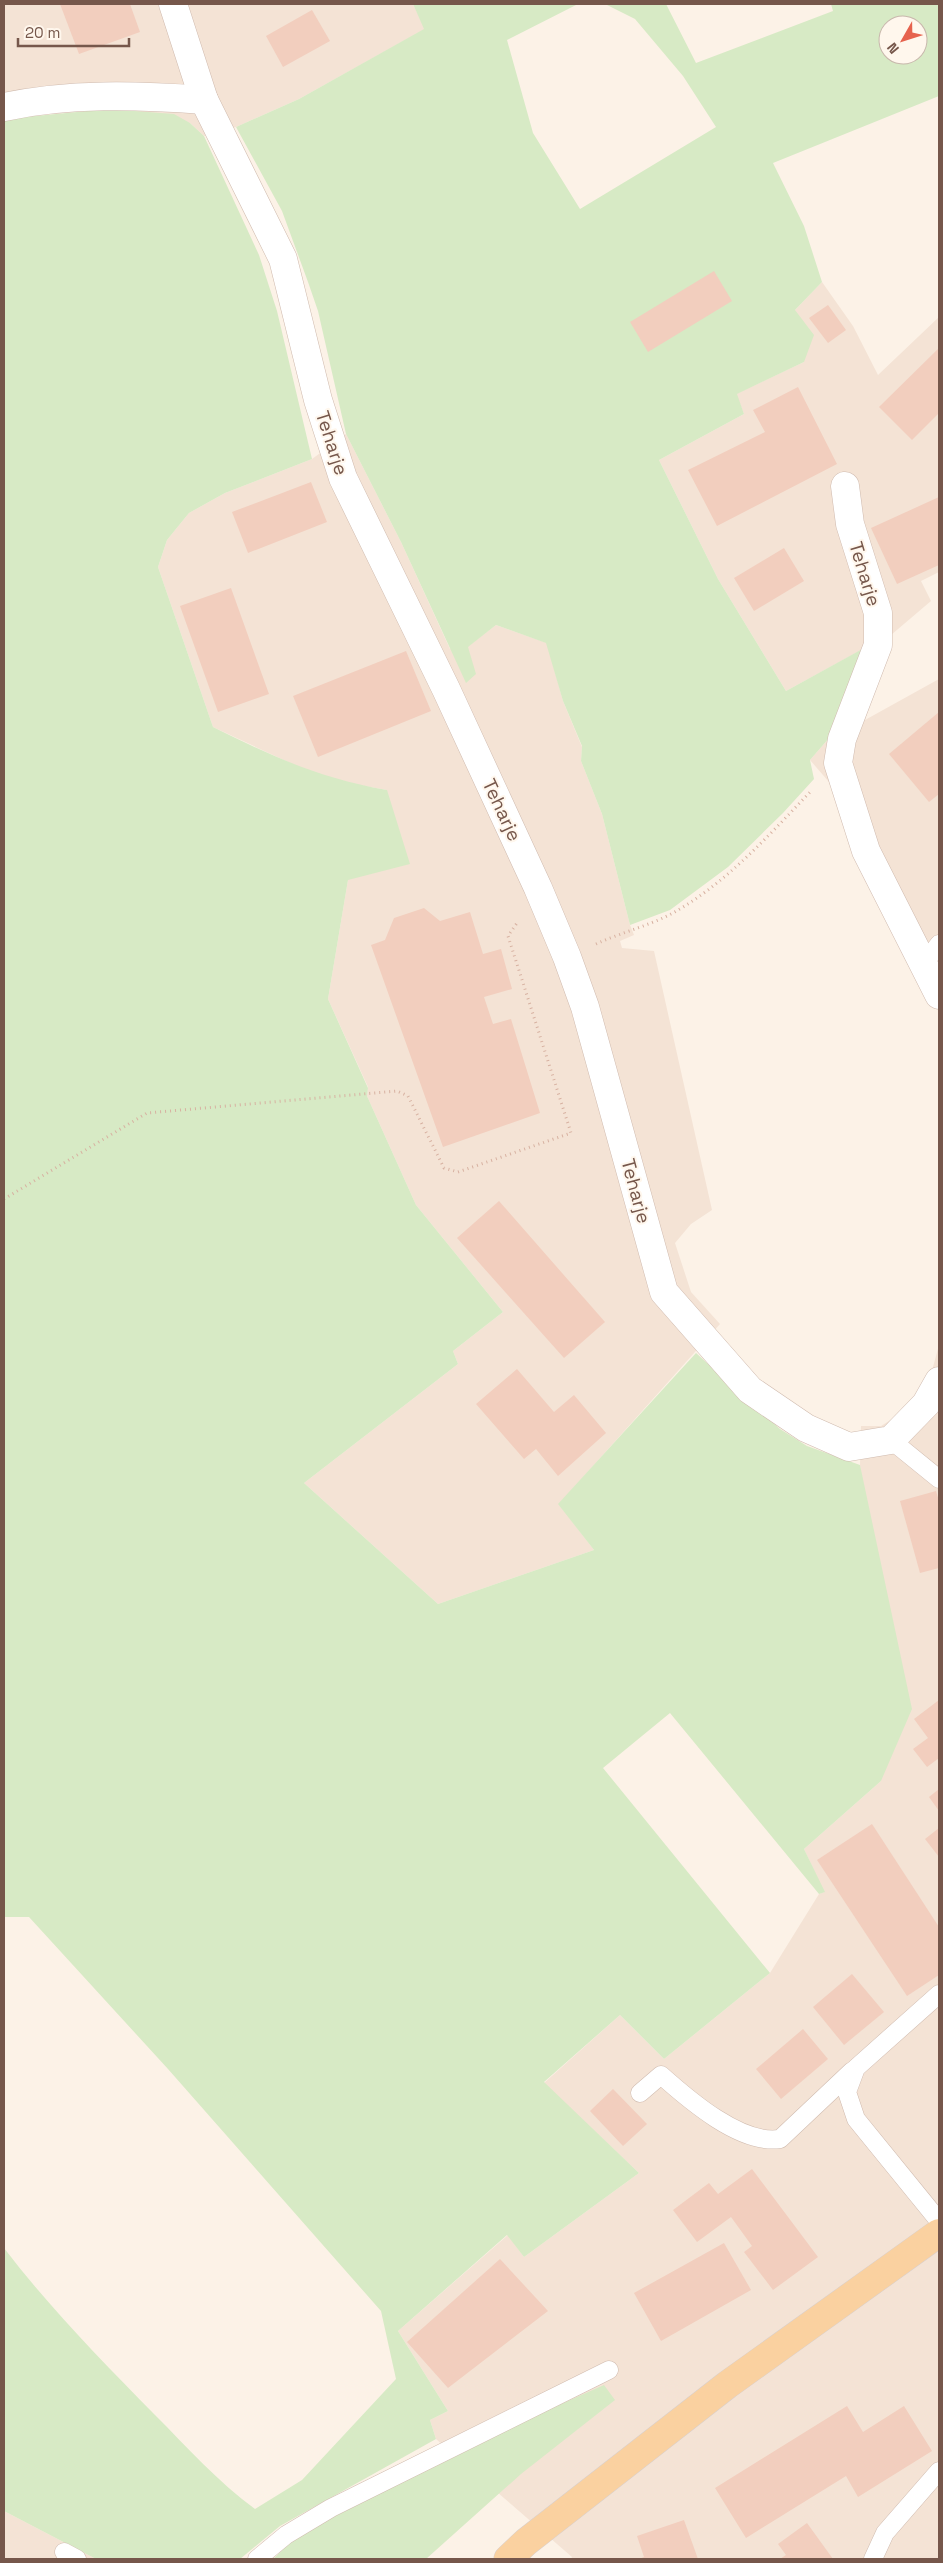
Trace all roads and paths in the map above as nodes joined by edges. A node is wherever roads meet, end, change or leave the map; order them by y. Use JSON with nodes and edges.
{"nodes":[{"id":1,"x":173,"y":4,"type":"edge"},
{"id":2,"x":204,"y":100,"type":"junction"},
{"id":3,"x":4,"y":107,"type":"edge"},
{"id":4,"x":845,"y":486,"type":"dead end"},
{"id":5,"x":838,"y":763,"type":"junction"},
{"id":6,"x":538,"y":888,"type":"junction"},
{"id":7,"x":931,"y":954,"type":"edge"},
{"id":8,"x":566,"y":957,"type":"junction"},
{"id":9,"x":939,"y":995,"type":"edge"},
{"id":10,"x":4,"y":1199,"type":"edge"},
{"id":11,"x":939,"y":1381,"type":"edge"},
{"id":12,"x":891,"y":1440,"type":"junction"},
{"id":13,"x":939,"y":1479,"type":"edge"},
{"id":14,"x":939,"y":1994,"type":"edge"},
{"id":15,"x":856,"y":2068,"type":"junction"},
{"id":16,"x":640,"y":2093,"type":"dead end"},
{"id":17,"x":939,"y":2221,"type":"edge"},
{"id":18,"x":939,"y":2234,"type":"edge"},
{"id":19,"x":609,"y":2370,"type":"dead end"},
{"id":20,"x":939,"y":2471,"type":"edge"},
{"id":21,"x":258,"y":2559,"type":"edge"},
{"id":22,"x":508,"y":2559,"type":"edge"},
{"id":23,"x":873,"y":2559,"type":"edge"}],
"edges":[{"from":1,"to":2,"type":"street","name":"Teharje"},
{"from":2,"to":3,"type":"street"},
{"from":2,"to":6,"type":"street","name":"Teharje"},
{"from":4,"to":5,"type":"street","name":"Teharje"},
{"from":5,"to":7,"type":"street","name":"Teharje"},
{"from":5,"to":8,"type":"path"},
{"from":6,"to":8,"type":"street","name":"Teharje"},
{"from":6,"to":10,"type":"path"},
{"from":7,"to":9,"type":"street","name":"Teharje"},
{"from":8,"to":12,"type":"street","name":"Teharje"},
{"from":11,"to":12,"type":"street"},
{"from":12,"to":13,"type":"lane"},
{"from":14,"to":15,"type":"lane"},
{"from":15,"to":16,"type":"lane"},
{"from":15,"to":17,"type":"lane"},
{"from":18,"to":22,"type":"main road"},
{"from":19,"to":21,"type":"lane"},
{"from":20,"to":23,"type":"lane"}]}
